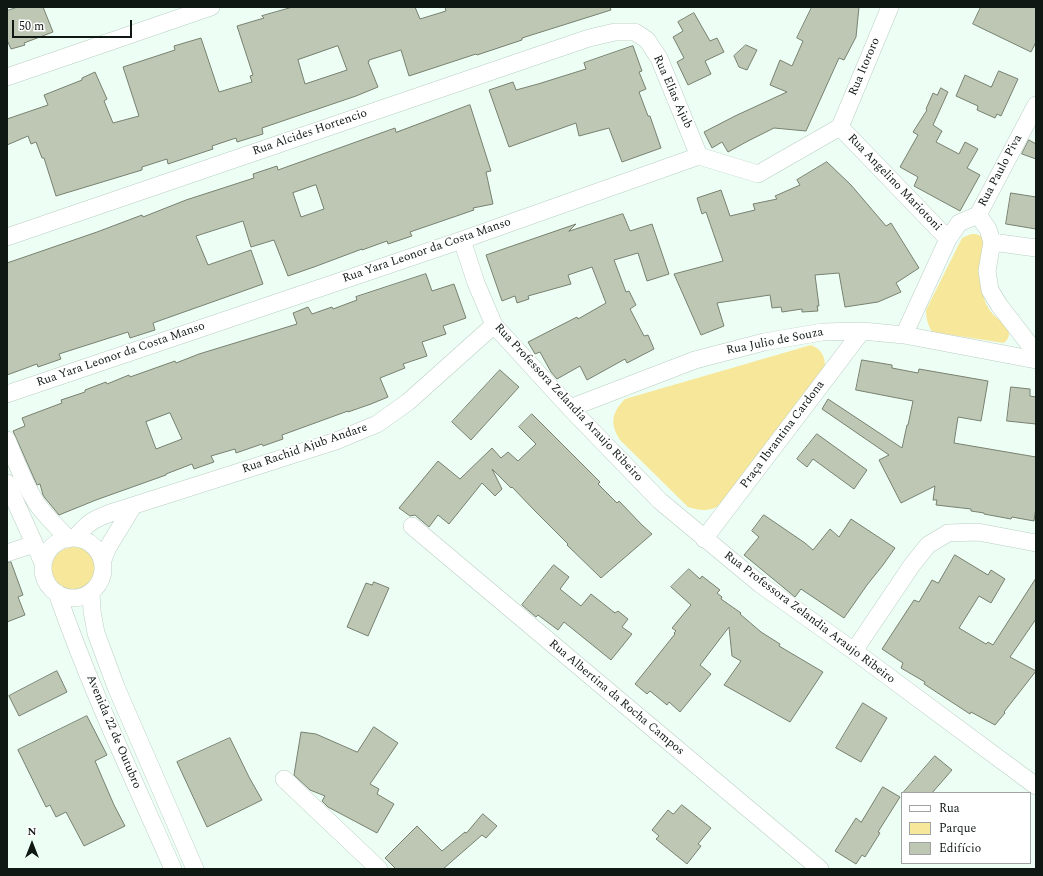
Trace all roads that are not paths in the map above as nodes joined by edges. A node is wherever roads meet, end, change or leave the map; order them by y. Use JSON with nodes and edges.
{"nodes":[{"id":1,"x":211,"y":7,"type":"edge"},
{"id":2,"x":890,"y":7,"type":"edge"},
{"id":3,"x":615,"y":32,"type":"joint"},
{"id":4,"x":7,"y":77,"type":"edge"},
{"id":5,"x":1036,"y":105,"type":"edge"},
{"id":6,"x":840,"y":127,"type":"junction"},
{"id":7,"x":700,"y":156,"type":"junction"},
{"id":8,"x":978,"y":215,"type":"junction"},
{"id":9,"x":7,"y":237,"type":"edge"},
{"id":10,"x":948,"y":239,"type":"junction"},
{"id":11,"x":462,"y":240,"type":"junction"},
{"id":12,"x":992,"y":242,"type":"junction"},
{"id":13,"x":1036,"y":248,"type":"edge"},
{"id":14,"x":494,"y":325,"type":"junction"},
{"id":15,"x":862,"y":331,"type":"junction"},
{"id":16,"x":904,"y":335,"type":"junction"},
{"id":17,"x":1036,"y":353,"type":"edge"},
{"id":18,"x":1036,"y":360,"type":"edge"},
{"id":19,"x":7,"y":394,"type":"edge"},
{"id":20,"x":570,"y":408,"type":"junction"},
{"id":21,"x":7,"y":440,"type":"edge"},
{"id":22,"x":7,"y":483,"type":"edge"},
{"id":23,"x":133,"y":506,"type":"junction"},
{"id":24,"x":412,"y":526,"type":"dead end"},
{"id":25,"x":72,"y":538,"type":"junction"},
{"id":26,"x":704,"y":539,"type":"junction"},
{"id":27,"x":1036,"y":543,"type":"edge"},
{"id":28,"x":34,"y":544,"type":"junction"},
{"id":29,"x":7,"y":553,"type":"edge"},
{"id":30,"x":103,"y":560,"type":"junction"},
{"id":31,"x":43,"y":563,"type":"junction"},
{"id":32,"x":92,"y":592,"type":"junction"},
{"id":33,"x":57,"y":593,"type":"junction"},
{"id":34,"x":854,"y":651,"type":"junction"},
{"id":35,"x":284,"y":779,"type":"dead end"},
{"id":36,"x":1036,"y":786,"type":"edge"},
{"id":37,"x":173,"y":869,"type":"edge"},
{"id":38,"x":194,"y":869,"type":"edge"},
{"id":39,"x":379,"y":869,"type":"edge"},
{"id":40,"x":820,"y":869,"type":"edge"}],
"edges":[{"from":1,"to":4,"type":"street"},
{"from":2,"to":6,"type":"street","name":"Rua Itororo"},
{"from":3,"to":7,"type":"street","name":"Rua Elias Ajub"},
{"from":3,"to":9,"type":"street","name":"Rua Alcides Hortencio"},
{"from":5,"to":8,"type":"street","name":"Rua Paulo Piva"},
{"from":6,"to":7,"type":"street"},
{"from":6,"to":10,"type":"street","name":"Rua Angelino Mariotoni"},
{"from":7,"to":11,"type":"street","name":"Rua Yara Leonor da Costa Manso"},
{"from":8,"to":10,"type":"street","name":"Rua Paulo Piva"},
{"from":8,"to":12,"type":"street"},
{"from":10,"to":16,"type":"street","name":"Rua Paulo Piva"},
{"from":11,"to":14,"type":"street","name":"Rua Professora Zelandia Araujo Ribeiro"},
{"from":11,"to":19,"type":"street","name":"Rua Yara Leonor da Costa Manso"},
{"from":12,"to":13,"type":"street"},
{"from":12,"to":17,"type":"street"},
{"from":14,"to":20,"type":"street","name":"Rua Professora Zelandia Araujo Ribeiro"},
{"from":14,"to":23,"type":"street","name":"Rua Rachid Ajub Andare"},
{"from":15,"to":16,"type":"street","name":"Rua Julio de Souza"},
{"from":15,"to":20,"type":"street","name":"Rua Julio de Souza"},
{"from":15,"to":26,"type":"street","name":"Praça Ibrantina Cardona"},
{"from":16,"to":18,"type":"street","name":"Rua Julio de Souza"},
{"from":20,"to":26,"type":"street","name":"Rua Professora Zelandia Araujo Ribeiro"},
{"from":21,"to":25,"type":"street"},
{"from":22,"to":28,"type":"street"},
{"from":23,"to":25,"type":"street","name":"Rua Rachid Ajub Andare"},
{"from":23,"to":30,"type":"street"},
{"from":24,"to":40,"type":"street","name":"Rua Albertina da Rocha Campos"},
{"from":25,"to":30,"type":"street"},
{"from":25,"to":31,"type":"street"},
{"from":26,"to":34,"type":"street","name":"Rua Professora Zelandia Araujo Ribeiro"},
{"from":27,"to":34,"type":"street"},
{"from":28,"to":29,"type":"street"},
{"from":28,"to":31,"type":"street"},
{"from":30,"to":32,"type":"street"},
{"from":31,"to":33,"type":"street"},
{"from":32,"to":33,"type":"street"},
{"from":32,"to":38,"type":"street","name":"Avenida 22 de Outubro"},
{"from":33,"to":37,"type":"street","name":"Avenida 22 de Outubro"},
{"from":34,"to":36,"type":"street","name":"Rua Professora Zelandia Araujo Ribeiro"},
{"from":35,"to":39,"type":"street"}]}
